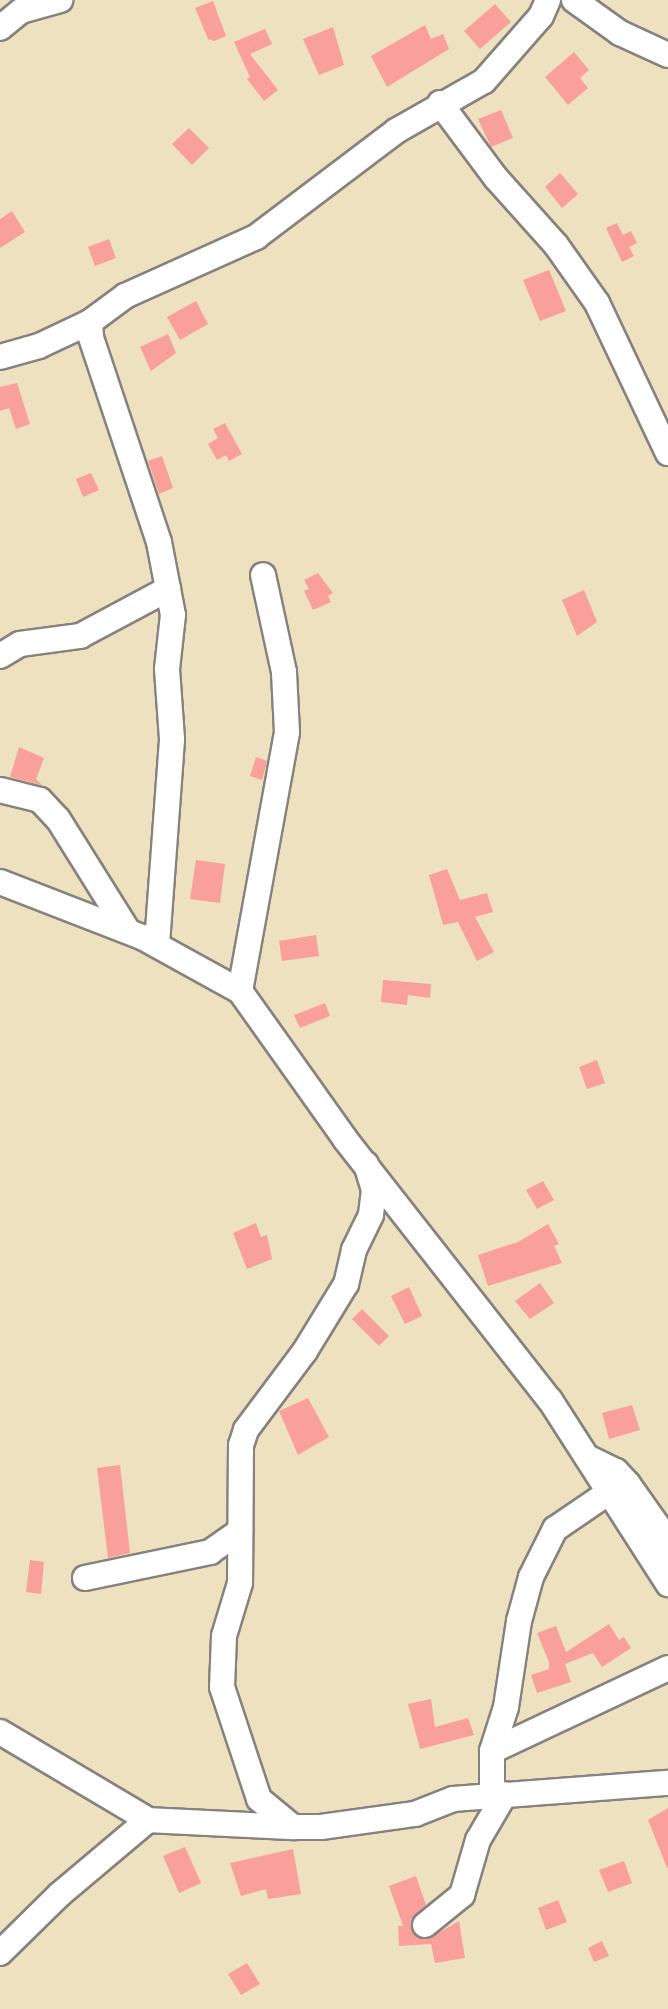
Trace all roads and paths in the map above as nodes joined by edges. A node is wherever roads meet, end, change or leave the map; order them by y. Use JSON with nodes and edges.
{"nodes":[{"id":1,"x":60,"y":0,"type":"edge"},
{"id":2,"x":548,"y":0,"type":"edge"},
{"id":3,"x":574,"y":0,"type":"edge"},
{"id":4,"x":25,"y":6,"type":"edge"},
{"id":5,"x":0,"y":28,"type":"edge"},
{"id":6,"x":668,"y":55,"type":"edge"},
{"id":7,"x":440,"y":103,"type":"junction"},
{"id":8,"x":90,"y":322,"type":"junction"},
{"id":9,"x":0,"y":357,"type":"edge"},
{"id":10,"x":668,"y":453,"type":"edge"},
{"id":11,"x":263,"y":575,"type":"dead end"},
{"id":12,"x":168,"y":589,"type":"junction"},
{"id":13,"x":0,"y":656,"type":"edge"},
{"id":14,"x":0,"y":790,"type":"edge"},
{"id":15,"x":0,"y":882,"type":"edge"},
{"id":16,"x":128,"y":931,"type":"junction"},
{"id":17,"x":157,"y":944,"type":"junction"},
{"id":18,"x":240,"y":991,"type":"junction"},
{"id":19,"x":366,"y":1164,"type":"junction"},
{"id":20,"x":587,"y":1457,"type":"junction"},
{"id":21,"x":609,"y":1492,"type":"junction"},
{"id":22,"x":240,"y":1531,"type":"junction"},
{"id":23,"x":668,"y":1552,"type":"edge"},
{"id":24,"x":85,"y":1578,"type":"dead end"},
{"id":25,"x":668,"y":1584,"type":"edge"},
{"id":26,"x":668,"y":1668,"type":"edge"},
{"id":27,"x":0,"y":1732,"type":"edge"},
{"id":28,"x":492,"y":1751,"type":"junction"},
{"id":29,"x":668,"y":1783,"type":"edge"},
{"id":30,"x":499,"y":1795,"type":"junction"},
{"id":31,"x":148,"y":1820,"type":"junction"},
{"id":32,"x":293,"y":1827,"type":"junction"},
{"id":33,"x":425,"y":1925,"type":"dead end"},
{"id":34,"x":0,"y":1953,"type":"edge"}],
"edges":[{"from":1,"to":4,"type":"street"},
{"from":2,"to":7,"type":"street"},
{"from":3,"to":6,"type":"street"},
{"from":4,"to":5,"type":"street"},
{"from":7,"to":8,"type":"street"},
{"from":7,"to":10,"type":"street"},
{"from":8,"to":9,"type":"street"},
{"from":8,"to":12,"type":"street"},
{"from":11,"to":18,"type":"street"},
{"from":12,"to":13,"type":"street"},
{"from":12,"to":17,"type":"street"},
{"from":14,"to":16,"type":"street"},
{"from":15,"to":16,"type":"street"},
{"from":16,"to":17,"type":"street"},
{"from":17,"to":18,"type":"street"},
{"from":18,"to":19,"type":"street"},
{"from":19,"to":20,"type":"street"},
{"from":19,"to":22,"type":"street"},
{"from":20,"to":21,"type":"street"},
{"from":20,"to":23,"type":"street"},
{"from":21,"to":25,"type":"street"},
{"from":21,"to":28,"type":"street"},
{"from":22,"to":24,"type":"street"},
{"from":22,"to":32,"type":"street"},
{"from":26,"to":28,"type":"street"},
{"from":27,"to":31,"type":"street"},
{"from":28,"to":30,"type":"street"},
{"from":29,"to":30,"type":"street"},
{"from":30,"to":32,"type":"street"},
{"from":30,"to":33,"type":"street"},
{"from":31,"to":32,"type":"street"},
{"from":31,"to":34,"type":"street"}]}
